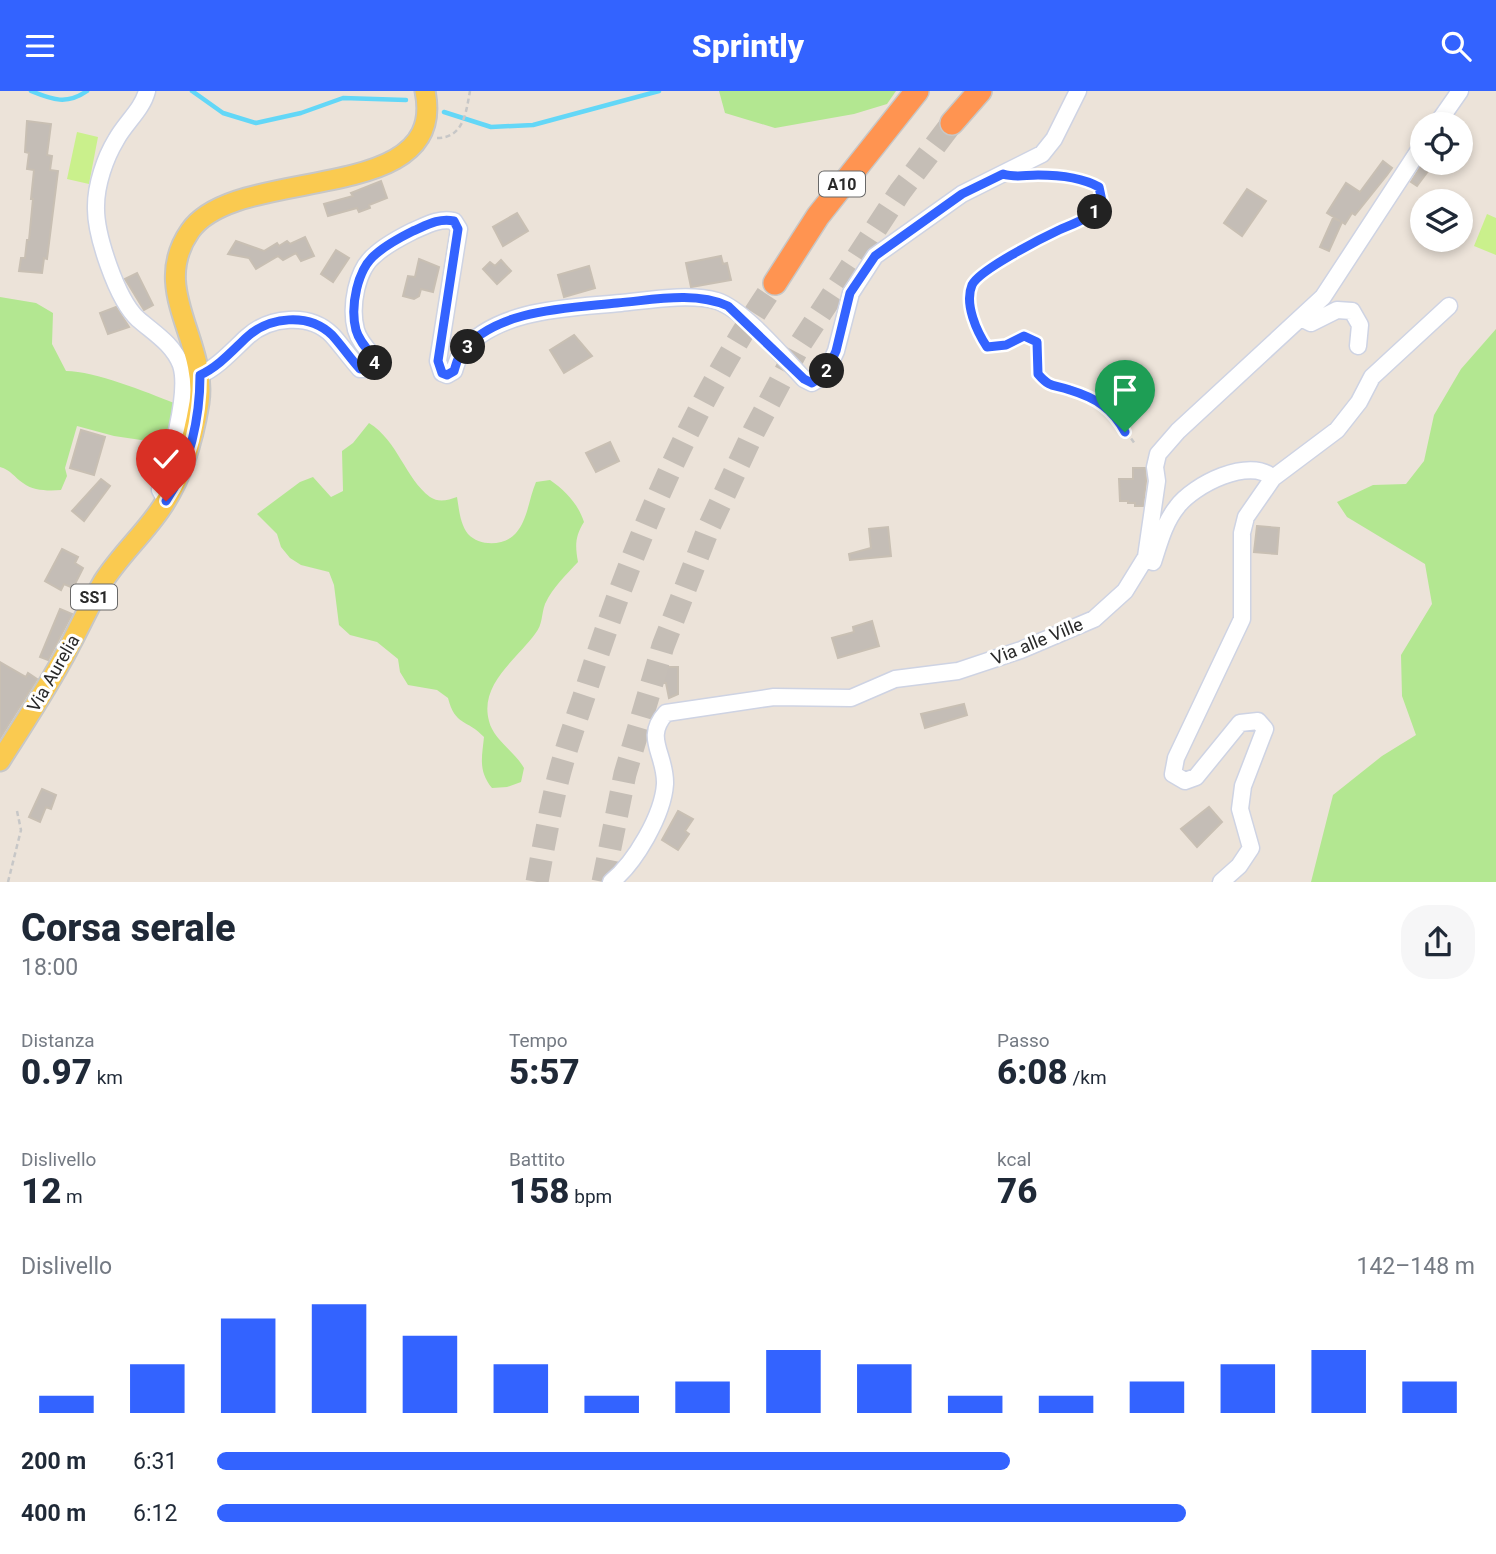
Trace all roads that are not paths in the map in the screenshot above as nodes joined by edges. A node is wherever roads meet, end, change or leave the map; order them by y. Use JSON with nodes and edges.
{"nodes":[{"id":1,"x":147,"y":91,"type":"edge"},
{"id":2,"x":425,"y":91,"type":"edge"},
{"id":3,"x":917,"y":91,"type":"edge"},
{"id":4,"x":980,"y":91,"type":"edge"},
{"id":5,"x":1078,"y":91,"type":"edge"},
{"id":6,"x":1460,"y":91,"type":"edge"},
{"id":7,"x":1445,"y":112,"type":"edge"},
{"id":8,"x":952,"y":123,"type":"tunnel mouth"},
{"id":9,"x":1410,"y":164,"type":"edge"},
{"id":10,"x":775,"y":283,"type":"tunnel mouth"},
{"id":11,"x":1449,"y":306,"type":"dead end"},
{"id":12,"x":1301,"y":318,"type":"junction"},
{"id":13,"x":1358,"y":346,"type":"dead end"},
{"id":14,"x":200,"y":375,"type":"junction"},
{"id":15,"x":1272,"y":478,"type":"junction"},
{"id":16,"x":166,"y":501,"type":"junction"},
{"id":17,"x":1065,"y":631,"type":"junction"},
{"id":18,"x":0,"y":761,"type":"edge"},
{"id":19,"x":611,"y":882,"type":"edge"},
{"id":20,"x":1221,"y":882,"type":"edge"}],
"edges":[{"from":1,"to":16,"type":"street"},
{"from":2,"to":14,"type":"main road","name":"Via Aurelia","number":"SS1"},
{"from":3,"to":10,"type":"highway","number":"A10"},
{"from":4,"to":8,"type":"highway"},
{"from":5,"to":14,"type":"street"},
{"from":6,"to":7,"type":"street"},
{"from":9,"to":12,"type":"street","name":"Via alle Ville"},
{"from":11,"to":15,"type":"street"},
{"from":12,"to":13,"type":"street"},
{"from":12,"to":17,"type":"street","name":"Via alle Ville"},
{"from":14,"to":16,"type":"main road","name":"Via Aurelia","number":"SS1"},
{"from":15,"to":17,"type":"street"},
{"from":15,"to":20,"type":"street"},
{"from":16,"to":18,"type":"main road","name":"Via Aurelia","number":"SS1"},
{"from":17,"to":19,"type":"street","name":"Via alle Ville"}]}
